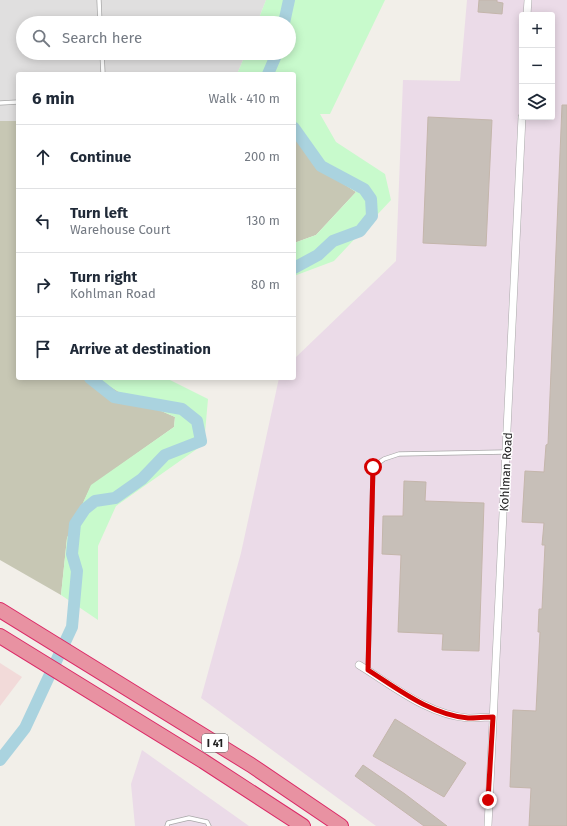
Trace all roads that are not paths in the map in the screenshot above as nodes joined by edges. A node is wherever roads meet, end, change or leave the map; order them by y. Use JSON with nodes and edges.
{"nodes":[{"id":1,"x":99,"y":0,"type":"edge"},
{"id":2,"x":528,"y":0,"type":"edge"},
{"id":3,"x":527,"y":12,"type":"edge"},
{"id":4,"x":100,"y":16,"type":"edge"},
{"id":5,"x":102,"y":60,"type":"edge"},
{"id":6,"x":103,"y":72,"type":"edge"},
{"id":7,"x":16,"y":102,"type":"edge"},
{"id":8,"x":0,"y":103,"type":"edge"},
{"id":9,"x":522,"y":120,"type":"edge"},
{"id":10,"x":507,"y":452,"type":"junction"},
{"id":11,"x":0,"y":610,"type":"edge"},
{"id":12,"x":0,"y":636,"type":"edge"},
{"id":13,"x":359,"y":665,"type":"dead end"},
{"id":14,"x":368,"y":670,"type":"junction"},
{"id":15,"x":493,"y":717,"type":"junction"},
{"id":16,"x":167,"y":826,"type":"edge"},
{"id":17,"x":209,"y":826,"type":"edge"},
{"id":18,"x":302,"y":826,"type":"edge"},
{"id":19,"x":341,"y":826,"type":"edge"},
{"id":20,"x":488,"y":826,"type":"edge"}],
"edges":[{"from":1,"to":4,"type":"lane"},
{"from":2,"to":3,"type":"street"},
{"from":5,"to":6,"type":"lane"},
{"from":7,"to":8,"type":"lane"},
{"from":9,"to":10,"type":"street","name":"Kohlman Road"},
{"from":10,"to":14,"type":"lane"},
{"from":10,"to":15,"type":"street","name":"Kohlman Road"},
{"from":11,"to":19,"type":"highway","number":"I 41"},
{"from":12,"to":18,"type":"highway","number":"I 41"},
{"from":13,"to":14,"type":"street"},
{"from":14,"to":15,"type":"street"},
{"from":15,"to":20,"type":"street","name":"Kohlman Road"},
{"from":16,"to":17,"type":"lane"}]}
